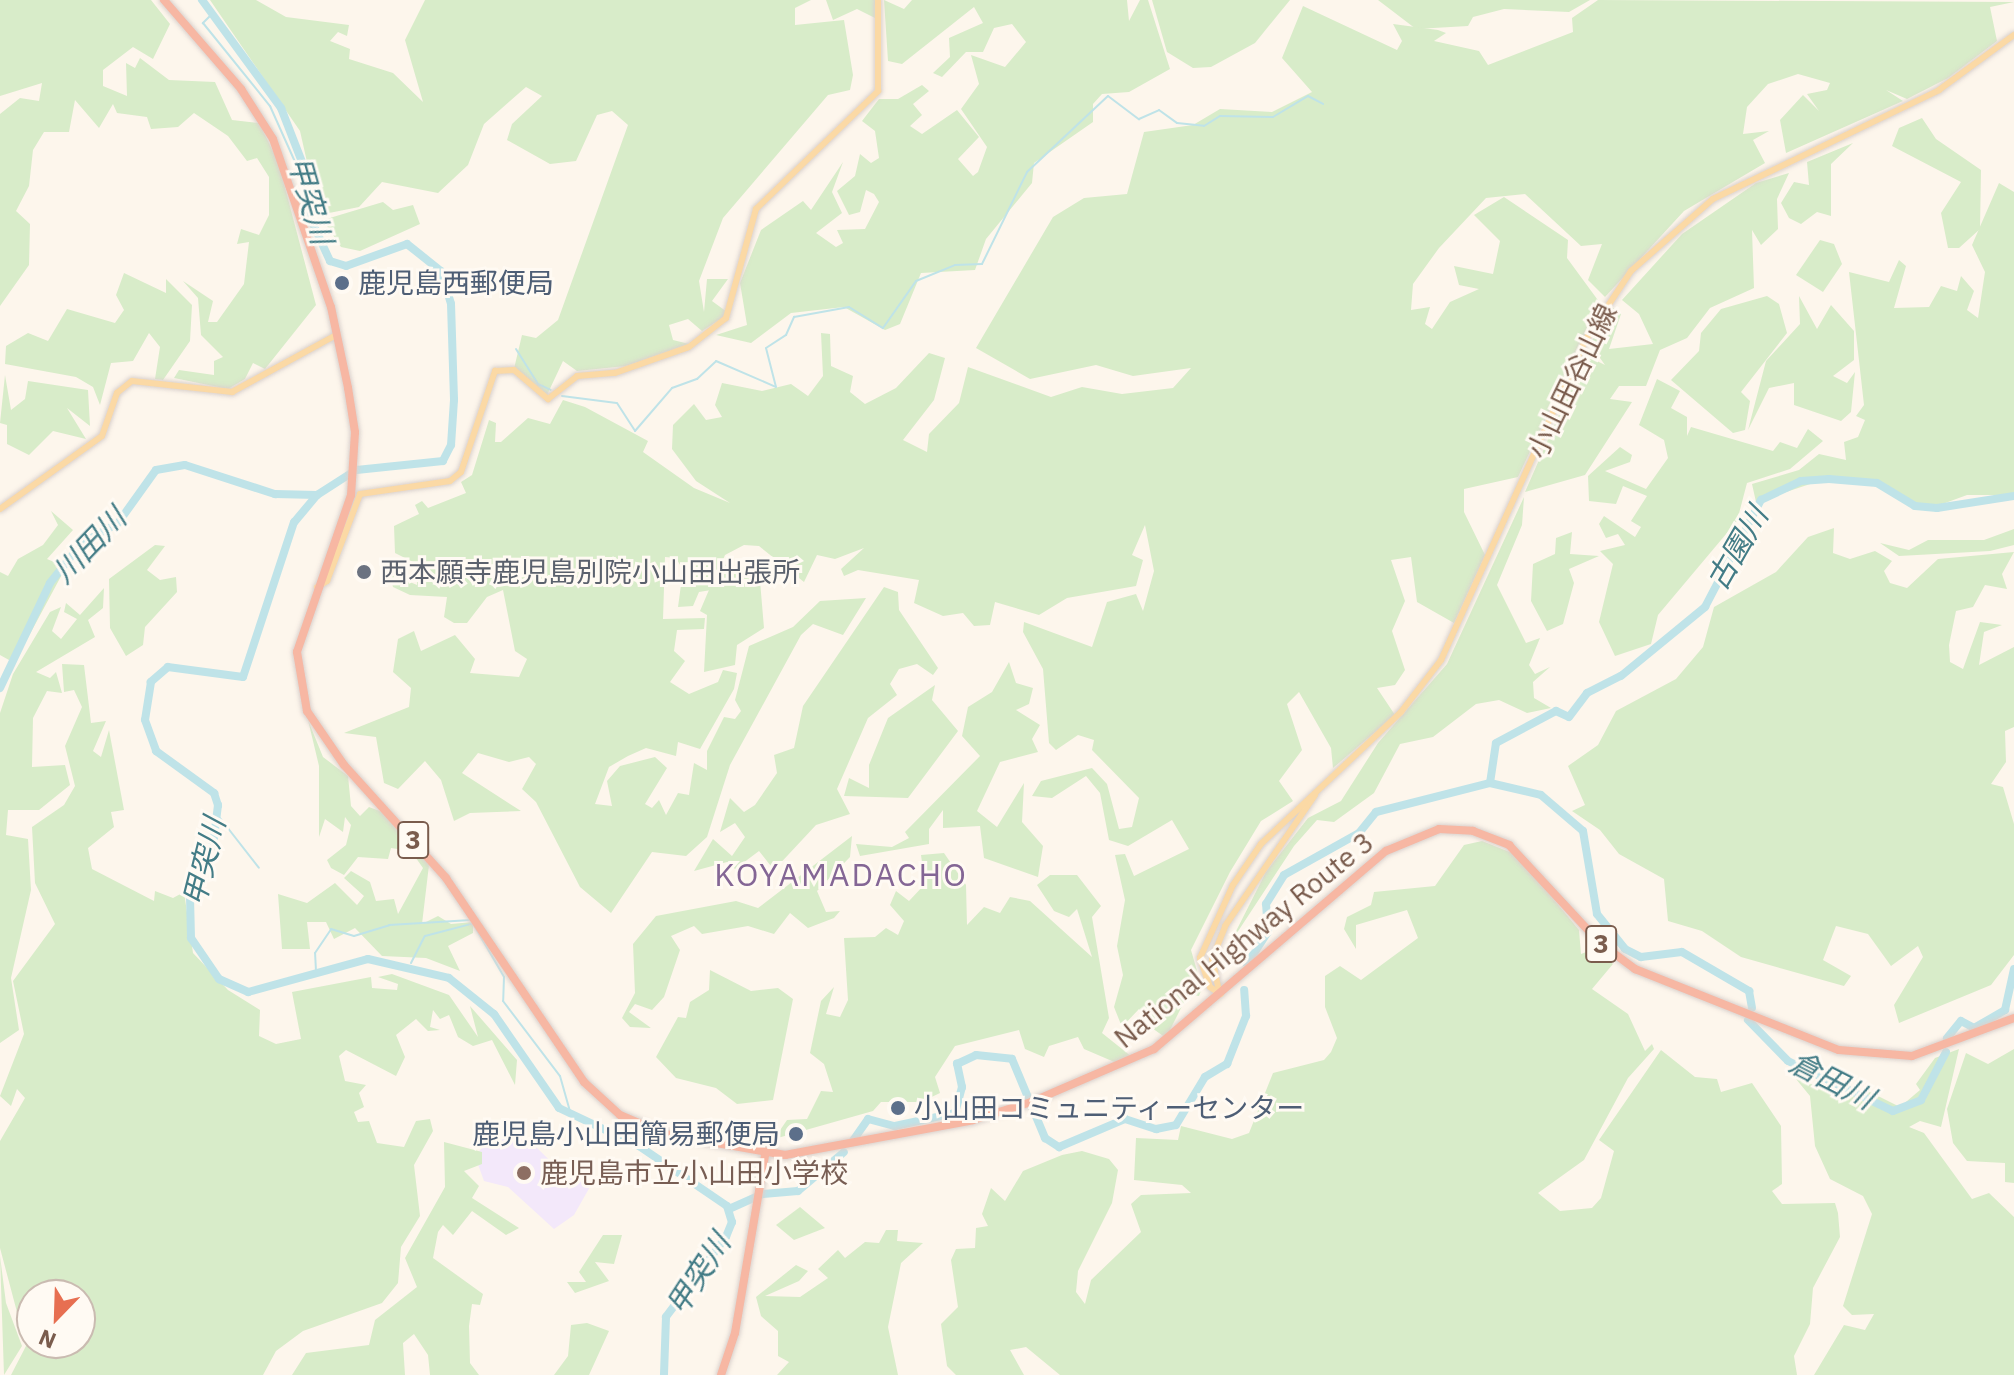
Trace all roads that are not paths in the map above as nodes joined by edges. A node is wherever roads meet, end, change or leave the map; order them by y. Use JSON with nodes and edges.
{"nodes":[{"id":1,"x":164,"y":0,"type":"edge"},
{"id":2,"x":878,"y":0,"type":"edge"},
{"id":3,"x":2014,"y":35,"type":"edge"},
{"id":4,"x":336,"y":335,"type":"junction"},
{"id":5,"x":0,"y":509,"type":"edge"},
{"id":6,"x":316,"y":587,"type":"junction"},
{"id":7,"x":1322,"y":786,"type":"junction"},
{"id":8,"x":1221,"y":994,"type":"junction"},
{"id":9,"x":2014,"y":1018,"type":"edge"},
{"id":10,"x":765,"y":1155,"type":"junction"},
{"id":11,"x":721,"y":1375,"type":"edge"}],
"edges":[{"from":1,"to":4,"type":"highway","name":"National Highway Route 3","number":"3"},
{"from":2,"to":6,"type":"main road"},
{"from":3,"to":7,"type":"main road","name":"小山田谷山線"},
{"from":4,"to":5,"type":"main road"},
{"from":4,"to":6,"type":"highway","name":"National Highway Route 3","number":"3"},
{"from":6,"to":10,"type":"highway","name":"National Highway Route 3","number":"3"},
{"from":7,"to":8,"type":"main road","name":"小山田谷山線"},
{"from":7,"to":8,"type":"main road","name":"小山田谷山線"},
{"from":8,"to":9,"type":"highway","name":"National Highway Route 3","number":"3"},
{"from":8,"to":10,"type":"highway","name":"National Highway Route 3","number":"3"},
{"from":10,"to":11,"type":"highway"}]}
